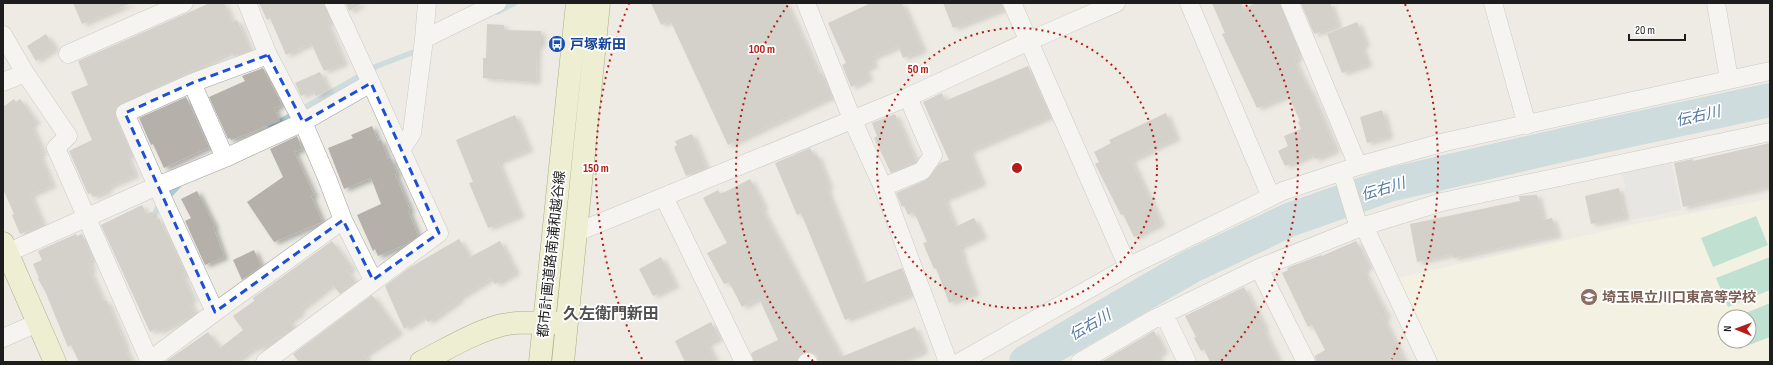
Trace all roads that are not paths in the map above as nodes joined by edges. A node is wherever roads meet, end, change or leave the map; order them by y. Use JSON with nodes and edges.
{"nodes":[{"id":1,"x":184,"y":3,"type":"edge"},
{"id":2,"x":247,"y":3,"type":"edge"},
{"id":3,"x":334,"y":3,"type":"edge"},
{"id":4,"x":427,"y":3,"type":"edge"},
{"id":5,"x":497,"y":3,"type":"edge"},
{"id":6,"x":577,"y":3,"type":"edge"},
{"id":7,"x":599,"y":3,"type":"edge"},
{"id":8,"x":806,"y":3,"type":"edge"},
{"id":9,"x":1012,"y":3,"type":"edge"},
{"id":10,"x":1116,"y":3,"type":"edge"},
{"id":11,"x":1189,"y":3,"type":"edge"},
{"id":12,"x":1290,"y":3,"type":"edge"},
{"id":13,"x":1493,"y":3,"type":"edge"},
{"id":14,"x":1716,"y":3,"type":"edge"},
{"id":15,"x":3,"y":35,"type":"edge"},
{"id":16,"x":424,"y":39,"type":"junction"},
{"id":17,"x":1029,"y":41,"type":"junction"},
{"id":18,"x":68,"y":54,"type":"dead end"},
{"id":19,"x":268,"y":55,"type":"junction"},
{"id":20,"x":1770,"y":71,"type":"edge"},
{"id":21,"x":25,"y":73,"type":"junction"},
{"id":22,"x":1729,"y":80,"type":"junction"},
{"id":23,"x":3,"y":82,"type":"edge"},
{"id":24,"x":192,"y":83,"type":"junction"},
{"id":25,"x":371,"y":83,"type":"junction"},
{"id":26,"x":908,"y":97,"type":"junction"},
{"id":27,"x":852,"y":119,"type":"junction"},
{"id":28,"x":303,"y":122,"type":"junction"},
{"id":29,"x":1527,"y":125,"type":"junction"},
{"id":30,"x":1770,"y":132,"type":"edge"},
{"id":31,"x":401,"y":150,"type":"junction"},
{"id":32,"x":225,"y":158,"type":"junction"},
{"id":33,"x":1350,"y":169,"type":"junction"},
{"id":34,"x":157,"y":186,"type":"junction"},
{"id":35,"x":883,"y":187,"type":"junction"},
{"id":36,"x":664,"y":197,"type":"junction"},
{"id":37,"x":1272,"y":197,"type":"junction"},
{"id":38,"x":86,"y":218,"type":"junction"},
{"id":39,"x":343,"y":220,"type":"junction"},
{"id":40,"x":1362,"y":227,"type":"junction"},
{"id":41,"x":575,"y":233,"type":"junction"},
{"id":42,"x":5,"y":248,"type":"edge"},
{"id":43,"x":1128,"y":267,"type":"junction"},
{"id":44,"x":1259,"y":268,"type":"junction"},
{"id":45,"x":373,"y":280,"type":"junction"},
{"id":46,"x":215,"y":312,"type":"junction"},
{"id":47,"x":1164,"y":314,"type":"junction"},
{"id":48,"x":37,"y":323,"type":"junction"},
{"id":49,"x":544,"y":323,"type":"junction"},
{"id":50,"x":567,"y":324,"type":"junction"},
{"id":51,"x":3,"y":338,"type":"edge"},
{"id":52,"x":276,"y":359,"type":"edge"},
{"id":53,"x":150,"y":361,"type":"edge"},
{"id":54,"x":54,"y":362,"type":"edge"},
{"id":55,"x":421,"y":362,"type":"edge"},
{"id":56,"x":540,"y":362,"type":"edge"},
{"id":57,"x":563,"y":362,"type":"edge"},
{"id":58,"x":744,"y":362,"type":"edge"},
{"id":59,"x":948,"y":362,"type":"edge"},
{"id":60,"x":960,"y":362,"type":"edge"},
{"id":61,"x":1080,"y":362,"type":"edge"},
{"id":62,"x":1187,"y":362,"type":"edge"},
{"id":63,"x":1306,"y":362,"type":"edge"},
{"id":64,"x":1428,"y":362,"type":"edge"}],
"edges":[{"from":1,"to":18,"type":"street"},
{"from":2,"to":19,"type":"street"},
{"from":3,"to":25,"type":"street"},
{"from":4,"to":16,"type":"street"},
{"from":5,"to":16,"type":"street"},
{"from":6,"to":49,"type":"street","name":"都市計画道路南浦和越谷線"},
{"from":7,"to":41,"type":"street","name":"都市計画道路南浦和越谷線"},
{"from":8,"to":27,"type":"street"},
{"from":9,"to":17,"type":"street"},
{"from":10,"to":17,"type":"street"},
{"from":11,"to":37,"type":"street"},
{"from":12,"to":33,"type":"street"},
{"from":13,"to":29,"type":"street"},
{"from":14,"to":22,"type":"street"},
{"from":15,"to":21,"type":"street"},
{"from":16,"to":31,"type":"street"},
{"from":17,"to":26,"type":"street"},
{"from":17,"to":43,"type":"street"},
{"from":19,"to":24,"type":"street"},
{"from":19,"to":28,"type":"street"},
{"from":20,"to":22,"type":"street"},
{"from":21,"to":23,"type":"street"},
{"from":21,"to":38,"type":"street"},
{"from":22,"to":29,"type":"street"},
{"from":24,"to":32,"type":"street"},
{"from":24,"to":34,"type":"street"},
{"from":25,"to":28,"type":"street"},
{"from":25,"to":31,"type":"street"},
{"from":26,"to":27,"type":"street"},
{"from":26,"to":35,"type":"street"},
{"from":27,"to":35,"type":"street"},
{"from":27,"to":36,"type":"street"},
{"from":28,"to":32,"type":"street"},
{"from":28,"to":39,"type":"street"},
{"from":29,"to":33,"type":"street"},
{"from":30,"to":40,"type":"street"},
{"from":31,"to":45,"type":"street"},
{"from":32,"to":34,"type":"street"},
{"from":33,"to":37,"type":"street"},
{"from":33,"to":40,"type":"street"},
{"from":34,"to":38,"type":"street"},
{"from":34,"to":46,"type":"street"},
{"from":35,"to":59,"type":"street"},
{"from":36,"to":41,"type":"street"},
{"from":36,"to":58,"type":"street"},
{"from":37,"to":43,"type":"street"},
{"from":38,"to":42,"type":"street"},
{"from":38,"to":53,"type":"street"},
{"from":39,"to":45,"type":"street"},
{"from":39,"to":46,"type":"street"},
{"from":40,"to":44,"type":"street"},
{"from":40,"to":64,"type":"street"},
{"from":41,"to":50,"type":"street","name":"都市計画道路南浦和越谷線"},
{"from":42,"to":48,"type":"street"},
{"from":43,"to":60,"type":"street"},
{"from":44,"to":47,"type":"street"},
{"from":44,"to":63,"type":"street"},
{"from":45,"to":52,"type":"street"},
{"from":46,"to":53,"type":"street"},
{"from":47,"to":61,"type":"street"},
{"from":47,"to":62,"type":"street"},
{"from":48,"to":51,"type":"street"},
{"from":48,"to":54,"type":"street"},
{"from":49,"to":50,"type":"street"},
{"from":49,"to":55,"type":"street"},
{"from":49,"to":56,"type":"street","name":"都市計画道路南浦和越谷線"},
{"from":50,"to":57,"type":"street","name":"都市計画道路南浦和越谷線"}]}
